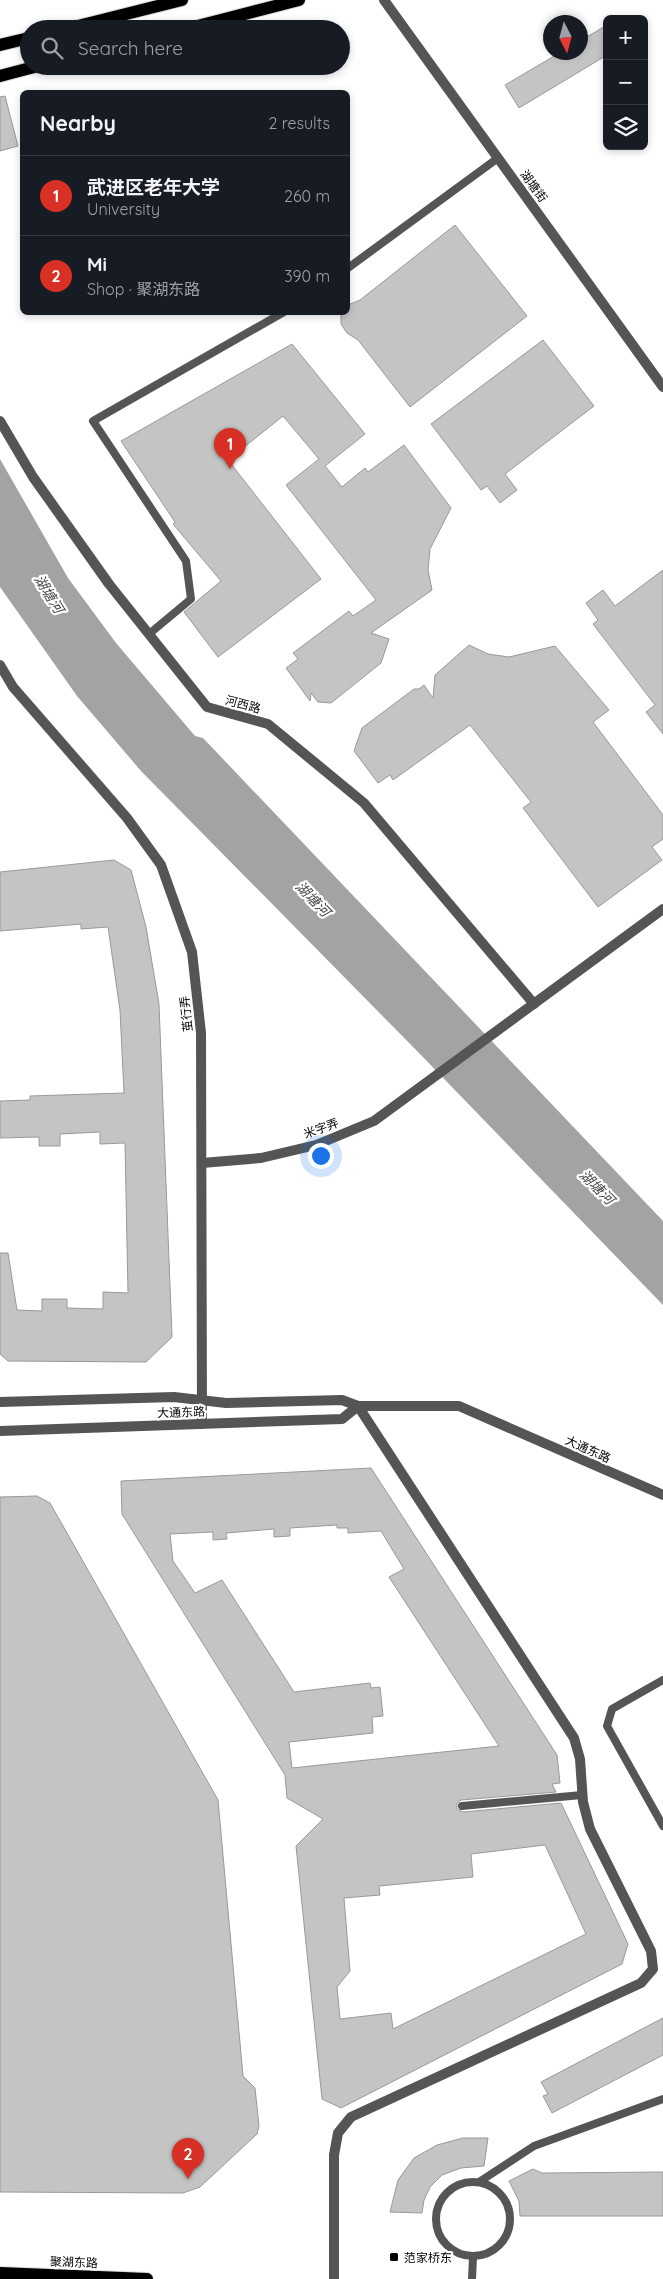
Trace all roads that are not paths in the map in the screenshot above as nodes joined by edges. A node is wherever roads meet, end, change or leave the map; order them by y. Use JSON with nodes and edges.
{"nodes":[{"id":1,"x":182,"y":0,"type":"edge"},
{"id":2,"x":299,"y":0,"type":"edge"},
{"id":3,"x":384,"y":0,"type":"edge"},
{"id":4,"x":102,"y":20,"type":"edge"},
{"id":5,"x":221,"y":20,"type":"edge"},
{"id":6,"x":20,"y":40,"type":"edge"},
{"id":7,"x":0,"y":45,"type":"edge"},
{"id":8,"x":20,"y":71,"type":"edge"},
{"id":9,"x":0,"y":76,"type":"edge"},
{"id":10,"x":498,"y":158,"type":"junction"},
{"id":11,"x":350,"y":267,"type":"edge"},
{"id":12,"x":279,"y":315,"type":"edge"},
{"id":13,"x":663,"y":387,"type":"edge"},
{"id":14,"x":0,"y":421,"type":"edge"},
{"id":15,"x":149,"y":634,"type":"junction"},
{"id":16,"x":0,"y":665,"type":"edge"},
{"id":17,"x":663,"y":909,"type":"edge"},
{"id":18,"x":534,"y":1004,"type":"junction"},
{"id":19,"x":202,"y":1164,"type":"junction"},
{"id":20,"x":201,"y":1400,"type":"junction"},
{"id":21,"x":0,"y":1402,"type":"edge"},
{"id":22,"x":358,"y":1406,"type":"junction"},
{"id":23,"x":202,"y":1424,"type":"junction"},
{"id":24,"x":0,"y":1431,"type":"edge"},
{"id":25,"x":663,"y":1496,"type":"edge"},
{"id":26,"x":663,"y":1680,"type":"edge"},
{"id":27,"x":582,"y":1795,"type":"junction"},
{"id":28,"x":462,"y":1806,"type":"dead end"},
{"id":29,"x":663,"y":1826,"type":"edge"},
{"id":30,"x":663,"y":2099,"type":"edge"},
{"id":31,"x":479,"y":2182,"type":"junction"},
{"id":32,"x":473,"y":2256,"type":"junction"},
{"id":33,"x":0,"y":2273,"type":"edge"},
{"id":34,"x":147,"y":2279,"type":"edge"},
{"id":35,"x":334,"y":2279,"type":"edge"},
{"id":36,"x":472,"y":2279,"type":"edge"}],
"edges":[{"from":1,"to":4,"type":"main road"},
{"from":2,"to":5,"type":"main road"},
{"from":3,"to":10,"type":"street","name":"湖塘街"},
{"from":6,"to":7,"type":"main road"},
{"from":8,"to":9,"type":"main road"},
{"from":10,"to":11,"type":"lane"},
{"from":10,"to":13,"type":"street","name":"湖塘街"},
{"from":12,"to":15,"type":"lane"},
{"from":14,"to":15,"type":"street","name":"河西路"},
{"from":15,"to":18,"type":"street","name":"河西路"},
{"from":16,"to":19,"type":"street","name":"茧行弄"},
{"from":17,"to":18,"type":"street"},
{"from":18,"to":19,"type":"street","name":"米字弄"},
{"from":19,"to":20,"type":"street","name":"茧行弄"},
{"from":20,"to":21,"type":"street","name":"大通东路"},
{"from":20,"to":22,"type":"street","name":"大通东路"},
{"from":20,"to":23,"type":"street","name":"茧行弄"},
{"from":22,"to":23,"type":"street","name":"大通东路"},
{"from":22,"to":25,"type":"street","name":"大通东路"},
{"from":22,"to":27,"type":"street"},
{"from":23,"to":24,"type":"street","name":"大通东路"},
{"from":26,"to":29,"type":"lane"},
{"from":27,"to":28,"type":"lane"},
{"from":27,"to":35,"type":"street"},
{"from":30,"to":31,"type":"lane"},
{"from":31,"to":32,"type":"lane"},
{"from":31,"to":32,"type":"lane"},
{"from":32,"to":36,"type":"lane"},
{"from":33,"to":34,"type":"main road","name":"聚湖东路"}]}
